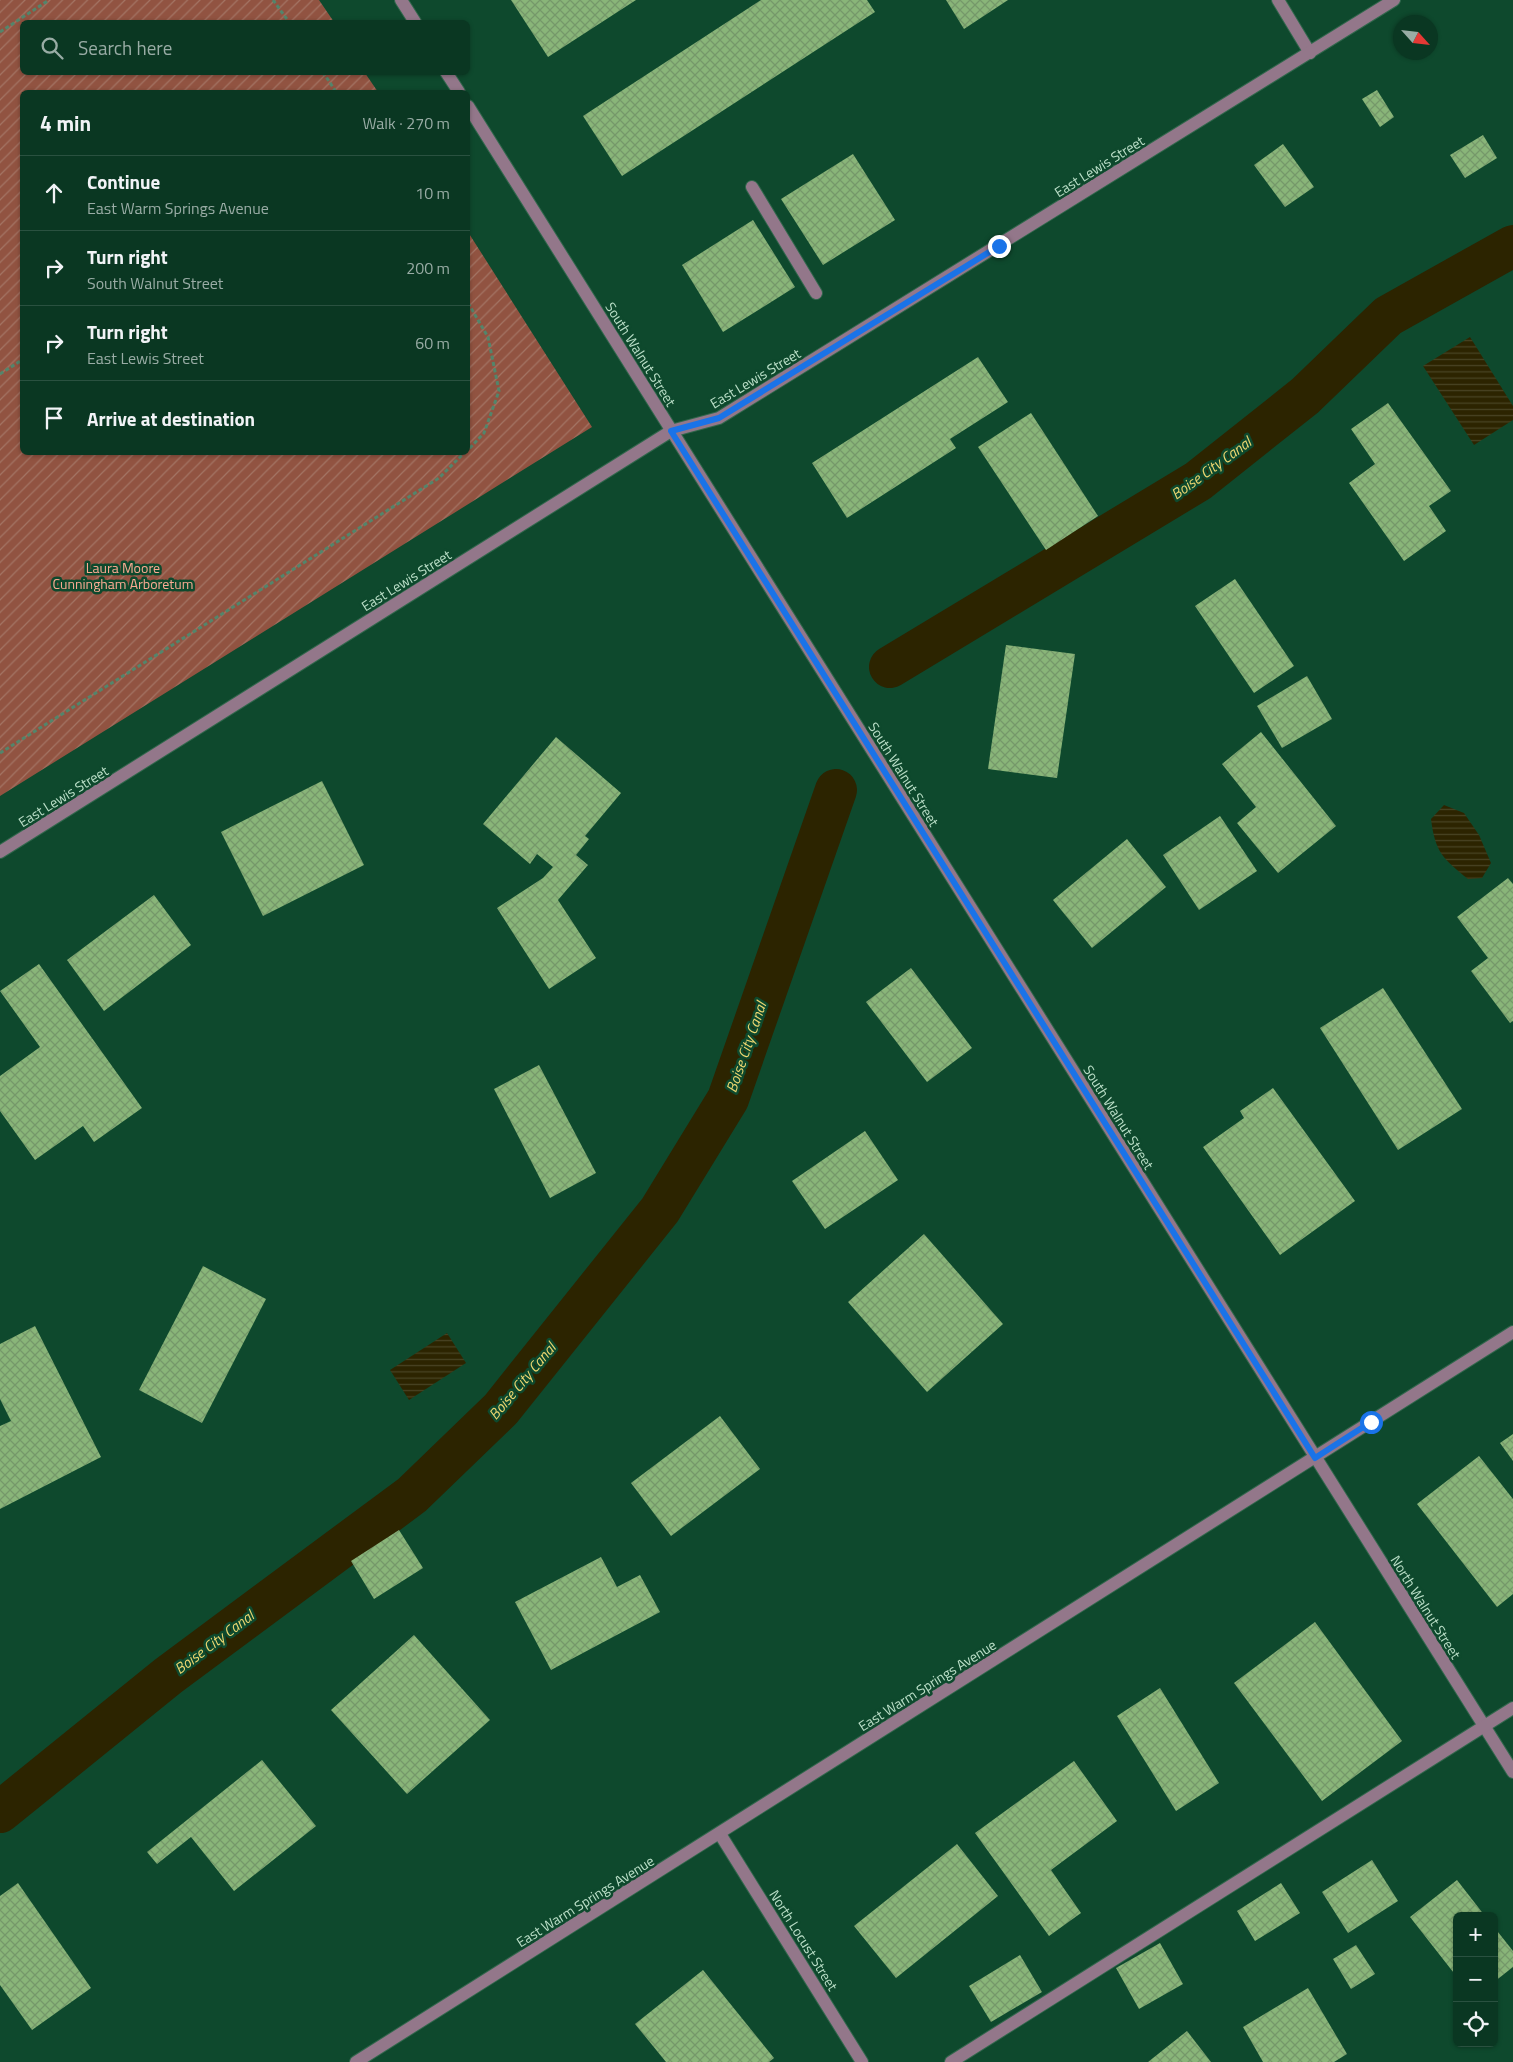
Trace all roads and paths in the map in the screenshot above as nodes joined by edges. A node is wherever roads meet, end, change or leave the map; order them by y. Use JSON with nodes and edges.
{"nodes":[{"id":1,"x":49,"y":0,"type":"edge"},
{"id":2,"x":273,"y":0,"type":"edge"},
{"id":3,"x":401,"y":0,"type":"edge"},
{"id":4,"x":1278,"y":0,"type":"edge"},
{"id":5,"x":1394,"y":0,"type":"edge"},
{"id":6,"x":287,"y":20,"type":"edge"},
{"id":7,"x":414,"y":20,"type":"edge"},
{"id":8,"x":0,"y":32,"type":"edge"},
{"id":9,"x":1310,"y":53,"type":"junction"},
{"id":10,"x":325,"y":75,"type":"edge"},
{"id":11,"x":448,"y":75,"type":"edge"},
{"id":12,"x":335,"y":90,"type":"edge"},
{"id":13,"x":458,"y":90,"type":"edge"},
{"id":14,"x":470,"y":109,"type":"edge"},
{"id":15,"x":752,"y":187,"type":"dead end"},
{"id":16,"x":816,"y":293,"type":"dead end"},
{"id":17,"x":470,"y":306,"type":"edge"},
{"id":18,"x":20,"y":361,"type":"edge"},
{"id":19,"x":0,"y":374,"type":"edge"},
{"id":20,"x":671,"y":431,"type":"junction"},
{"id":21,"x":470,"y":448,"type":"edge"},
{"id":22,"x":461,"y":455,"type":"edge"},
{"id":23,"x":0,"y":753,"type":"edge"},
{"id":24,"x":0,"y":852,"type":"edge"},
{"id":25,"x":1513,"y":1332,"type":"edge"},
{"id":26,"x":1315,"y":1458,"type":"junction"},
{"id":27,"x":1513,"y":1708,"type":"edge"},
{"id":28,"x":1484,"y":1726,"type":"junction"},
{"id":29,"x":1513,"y":1772,"type":"edge"},
{"id":30,"x":720,"y":1834,"type":"junction"},
{"id":31,"x":356,"y":2062,"type":"edge"},
{"id":32,"x":862,"y":2062,"type":"edge"},
{"id":33,"x":951,"y":2062,"type":"edge"}],
"edges":[{"from":1,"to":8,"type":"path"},
{"from":2,"to":6,"type":"path"},
{"from":3,"to":7,"type":"street"},
{"from":4,"to":9,"type":"street"},
{"from":5,"to":9,"type":"street","name":"East Lewis Street"},
{"from":9,"to":20,"type":"street","name":"East Lewis Street"},
{"from":10,"to":12,"type":"path"},
{"from":11,"to":13,"type":"street"},
{"from":14,"to":20,"type":"street","name":"South Walnut Street"},
{"from":15,"to":16,"type":"street"},
{"from":17,"to":21,"type":"path"},
{"from":18,"to":19,"type":"path"},
{"from":20,"to":24,"type":"street","name":"East Lewis Street"},
{"from":20,"to":26,"type":"street","name":"South Walnut Street"},
{"from":22,"to":23,"type":"path"},
{"from":25,"to":26,"type":"street","name":"East Warm Springs Avenue"},
{"from":26,"to":28,"type":"street","name":"North Walnut Street"},
{"from":26,"to":30,"type":"street","name":"East Warm Springs Avenue"},
{"from":27,"to":28,"type":"street"},
{"from":28,"to":29,"type":"street","name":"North Walnut Street"},
{"from":28,"to":33,"type":"street"},
{"from":30,"to":31,"type":"street","name":"East Warm Springs Avenue"},
{"from":30,"to":32,"type":"street","name":"North Locust Street"}]}
